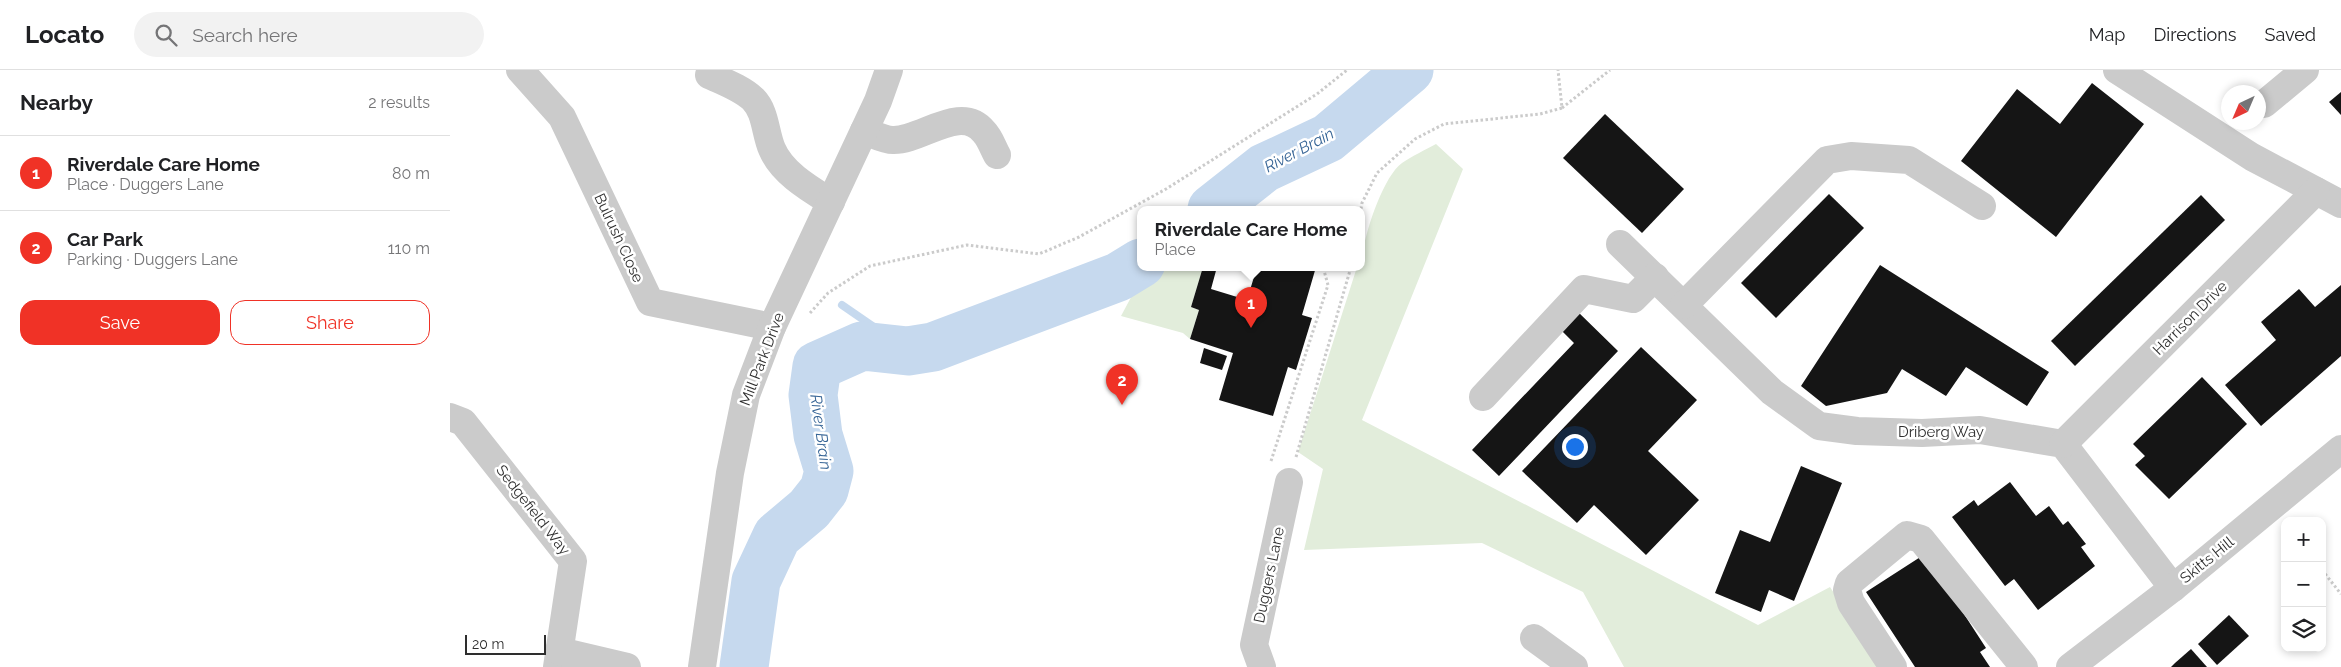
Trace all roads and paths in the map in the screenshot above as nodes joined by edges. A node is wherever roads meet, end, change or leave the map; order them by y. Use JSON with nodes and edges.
{"nodes":[{"id":1,"x":520,"y":70,"type":"edge"},
{"id":2,"x":889,"y":70,"type":"edge"},
{"id":3,"x":1347,"y":70,"type":"edge"},
{"id":4,"x":1558,"y":70,"type":"edge"},
{"id":5,"x":1610,"y":70,"type":"edge"},
{"id":6,"x":2117,"y":70,"type":"edge"},
{"id":7,"x":2305,"y":70,"type":"edge"},
{"id":8,"x":709,"y":75,"type":"dead end"},
{"id":9,"x":2266,"y":102,"type":"edge"},
{"id":10,"x":1562,"y":108,"type":"junction"},
{"id":11,"x":864,"y":131,"type":"junction"},
{"id":12,"x":997,"y":155,"type":"dead end"},
{"id":13,"x":2316,"y":191,"type":"junction"},
{"id":14,"x":831,"y":202,"type":"junction"},
{"id":15,"x":2341,"y":204,"type":"edge"},
{"id":16,"x":1361,"y":206,"type":"edge"},
{"id":17,"x":1982,"y":206,"type":"dead end"},
{"id":18,"x":1620,"y":244,"type":"dead end"},
{"id":19,"x":1324,"y":271,"type":"edge"},
{"id":20,"x":1350,"y":271,"type":"edge"},
{"id":21,"x":1655,"y":277,"type":"junction"},
{"id":22,"x":1684,"y":305,"type":"junction"},
{"id":23,"x":810,"y":314,"type":"dead end"},
{"id":24,"x":772,"y":327,"type":"junction"},
{"id":25,"x":1482,"y":397,"type":"dead end"},
{"id":26,"x":450,"y":417,"type":"edge"},
{"id":27,"x":2063,"y":444,"type":"junction"},
{"id":28,"x":2341,"y":450,"type":"edge"},
{"id":29,"x":1279,"y":473,"type":"junction"},
{"id":30,"x":2326,"y":575,"type":"edge"},
{"id":31,"x":2173,"y":588,"type":"junction"},
{"id":32,"x":2341,"y":594,"type":"edge"},
{"id":33,"x":1534,"y":638,"type":"dead end"},
{"id":34,"x":558,"y":659,"type":"edge"},
{"id":35,"x":1562,"y":663,"type":"edge"},
{"id":36,"x":627,"y":667,"type":"edge"},
{"id":37,"x":702,"y":667,"type":"edge"},
{"id":38,"x":1262,"y":667,"type":"edge"},
{"id":39,"x":1893,"y":667,"type":"edge"},
{"id":40,"x":2024,"y":667,"type":"edge"},
{"id":41,"x":2070,"y":667,"type":"edge"}],
"edges":[{"from":1,"to":24,"type":"street","name":"Bulrush Close"},
{"from":2,"to":11,"type":"street","name":"Mill Park Drive"},
{"from":3,"to":23,"type":"path"},
{"from":4,"to":10,"type":"path"},
{"from":5,"to":10,"type":"path"},
{"from":6,"to":13,"type":"street"},
{"from":7,"to":9,"type":"street"},
{"from":8,"to":14,"type":"street"},
{"from":10,"to":16,"type":"path"},
{"from":11,"to":12,"type":"street"},
{"from":11,"to":14,"type":"street","name":"Mill Park Drive"},
{"from":13,"to":15,"type":"street"},
{"from":13,"to":27,"type":"street","name":"Harrison Drive"},
{"from":14,"to":24,"type":"street","name":"Mill Park Drive"},
{"from":17,"to":22,"type":"street"},
{"from":18,"to":21,"type":"street","name":"Driberg Way"},
{"from":19,"to":29,"type":"path"},
{"from":20,"to":29,"type":"path"},
{"from":21,"to":22,"type":"street","name":"Driberg Way"},
{"from":21,"to":25,"type":"street"},
{"from":22,"to":27,"type":"street","name":"Driberg Way"},
{"from":24,"to":37,"type":"street","name":"Mill Park Drive"},
{"from":26,"to":34,"type":"street","name":"Sedgefield Way"},
{"from":27,"to":31,"type":"street"},
{"from":28,"to":31,"type":"street","name":"Skitts Hill"},
{"from":29,"to":38,"type":"street","name":"Duggers Lane"},
{"from":30,"to":32,"type":"path"},
{"from":31,"to":41,"type":"street","name":"Skitts Hill"},
{"from":33,"to":35,"type":"street"},
{"from":34,"to":36,"type":"street","name":"Sedgefield Way"},
{"from":39,"to":40,"type":"street"}]}
